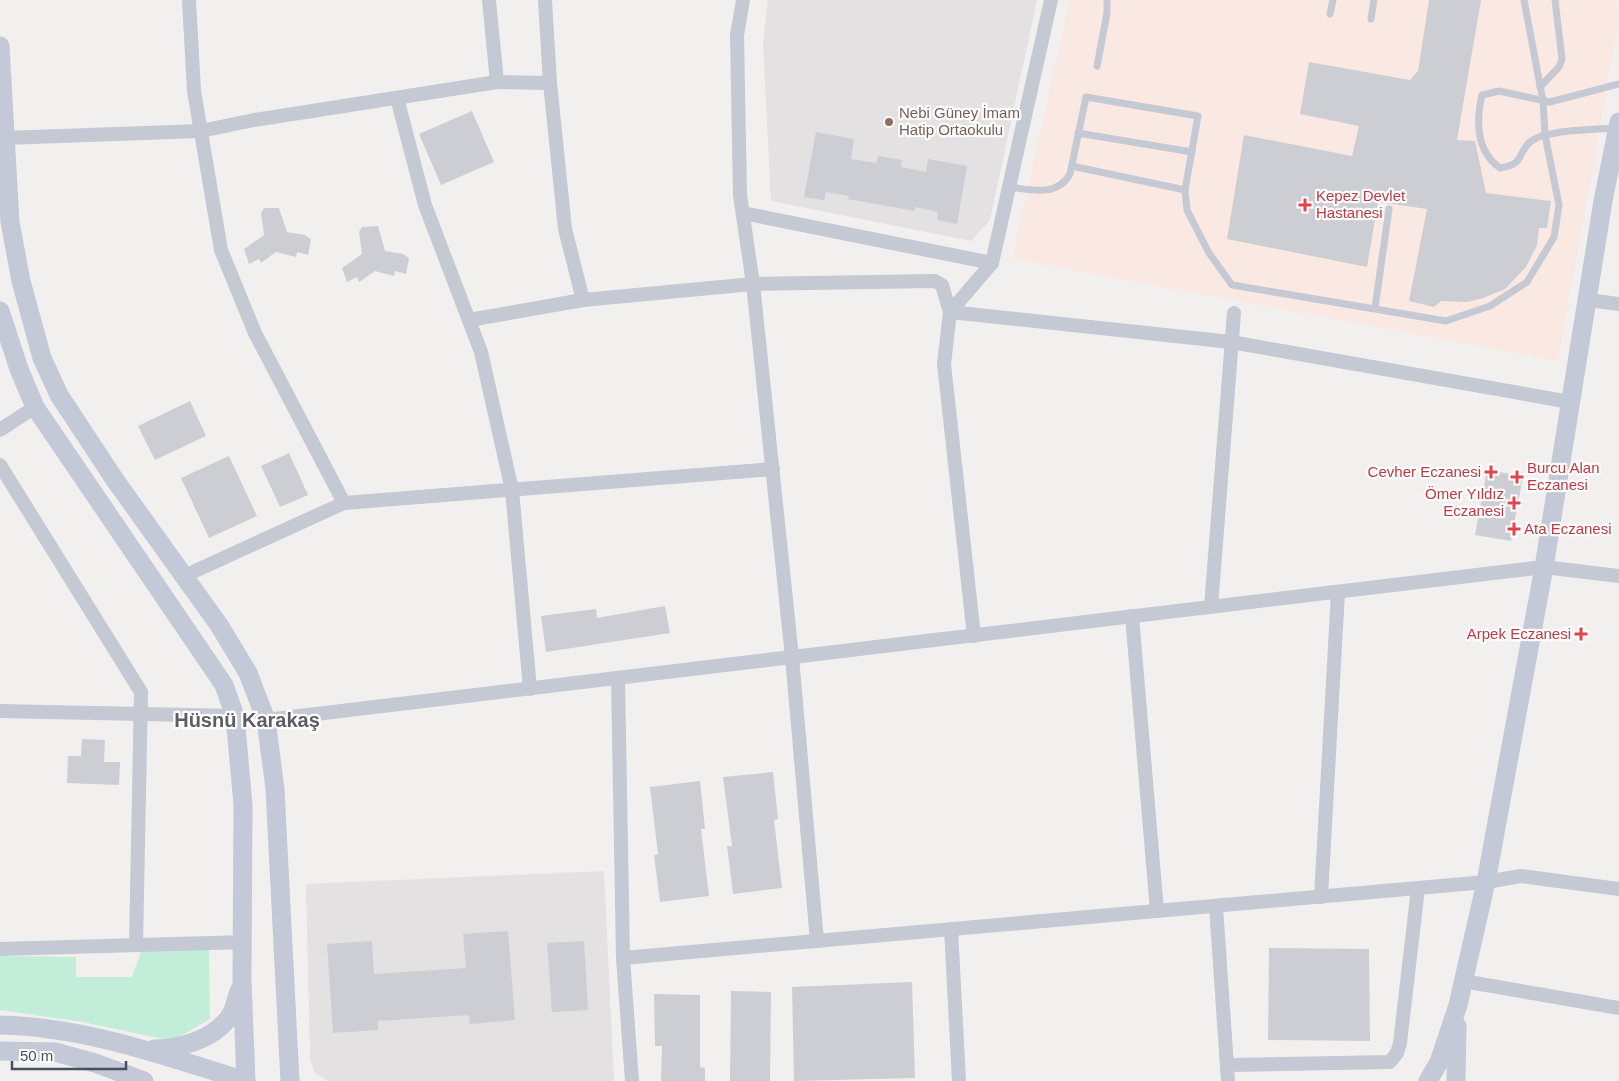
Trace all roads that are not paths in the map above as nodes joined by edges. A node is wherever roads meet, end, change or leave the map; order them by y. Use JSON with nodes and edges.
{"nodes":[{"id":1,"x":189,"y":0,"type":"edge"},
{"id":2,"x":489,"y":0,"type":"edge"},
{"id":3,"x":545,"y":0,"type":"edge"},
{"id":4,"x":743,"y":0,"type":"edge"},
{"id":5,"x":1051,"y":0,"type":"edge"},
{"id":6,"x":1107,"y":0,"type":"edge"},
{"id":7,"x":1333,"y":0,"type":"edge"},
{"id":8,"x":1374,"y":0,"type":"edge"},
{"id":9,"x":1524,"y":0,"type":"edge"},
{"id":10,"x":1555,"y":0,"type":"edge"},
{"id":11,"x":1330,"y":14,"type":"dead end"},
{"id":12,"x":1371,"y":19,"type":"dead end"},
{"id":13,"x":0,"y":46,"type":"edge"},
{"id":14,"x":1097,"y":66,"type":"dead end"},
{"id":15,"x":498,"y":82,"type":"junction"},
{"id":16,"x":550,"y":82,"type":"junction"},
{"id":17,"x":1619,"y":84,"type":"edge"},
{"id":18,"x":1540,"y":87,"type":"junction"},
{"id":19,"x":397,"y":98,"type":"junction"},
{"id":20,"x":1543,"y":101,"type":"junction"},
{"id":21,"x":1619,"y":125,"type":"edge"},
{"id":22,"x":201,"y":131,"type":"junction"},
{"id":23,"x":1078,"y":133,"type":"junction"},
{"id":24,"x":1545,"y":135,"type":"junction"},
{"id":25,"x":4,"y":138,"type":"junction"},
{"id":26,"x":1192,"y":152,"type":"junction"},
{"id":27,"x":1072,"y":166,"type":"junction"},
{"id":28,"x":1010,"y":187,"type":"junction"},
{"id":29,"x":1185,"y":190,"type":"junction"},
{"id":30,"x":1389,"y":209,"type":"dead end"},
{"id":31,"x":743,"y":213,"type":"junction"},
{"id":32,"x":992,"y":263,"type":"junction"},
{"id":33,"x":753,"y":284,"type":"junction"},
{"id":34,"x":583,"y":300,"type":"junction"},
{"id":35,"x":1588,"y":300,"type":"junction"},
{"id":36,"x":1619,"y":304,"type":"edge"},
{"id":37,"x":1374,"y":308,"type":"junction"},
{"id":38,"x":0,"y":311,"type":"edge"},
{"id":39,"x":950,"y":312,"type":"junction"},
{"id":40,"x":1234,"y":313,"type":"dead end"},
{"id":41,"x":469,"y":320,"type":"junction"},
{"id":42,"x":1230,"y":342,"type":"junction"},
{"id":43,"x":1570,"y":402,"type":"junction"},
{"id":44,"x":36,"y":407,"type":"junction"},
{"id":45,"x":0,"y":430,"type":"edge"},
{"id":46,"x":0,"y":465,"type":"edge"},
{"id":47,"x":773,"y":469,"type":"junction"},
{"id":48,"x":512,"y":490,"type":"junction"},
{"id":49,"x":344,"y":503,"type":"junction"},
{"id":50,"x":1544,"y":567,"type":"junction"},
{"id":51,"x":184,"y":576,"type":"junction"},
{"id":52,"x":1619,"y":576,"type":"edge"},
{"id":53,"x":1338,"y":592,"type":"junction"},
{"id":54,"x":1211,"y":607,"type":"junction"},
{"id":55,"x":1132,"y":616,"type":"junction"},
{"id":56,"x":974,"y":636,"type":"junction"},
{"id":57,"x":792,"y":657,"type":"junction"},
{"id":58,"x":618,"y":678,"type":"junction"},
{"id":59,"x":530,"y":689,"type":"junction"},
{"id":60,"x":0,"y":710,"type":"edge"},
{"id":61,"x":142,"y":714,"type":"junction"},
{"id":62,"x":236,"y":716,"type":"junction"},
{"id":63,"x":266,"y":720,"type":"junction"},
{"id":64,"x":1486,"y":882,"type":"junction"},
{"id":65,"x":1418,"y":888,"type":"junction"},
{"id":66,"x":1619,"y":889,"type":"edge"},
{"id":67,"x":1321,"y":897,"type":"junction"},
{"id":68,"x":1216,"y":906,"type":"junction"},
{"id":69,"x":1157,"y":911,"type":"junction"},
{"id":70,"x":951,"y":929,"type":"junction"},
{"id":71,"x":817,"y":941,"type":"junction"},
{"id":72,"x":244,"y":942,"type":"junction"},
{"id":73,"x":136,"y":945,"type":"junction"},
{"id":74,"x":0,"y":949,"type":"edge"},
{"id":75,"x":623,"y":958,"type":"junction"},
{"id":76,"x":242,"y":980,"type":"junction"},
{"id":77,"x":1463,"y":982,"type":"junction"},
{"id":78,"x":1458,"y":1005,"type":"junction"},
{"id":79,"x":1619,"y":1008,"type":"edge"},
{"id":80,"x":0,"y":1025,"type":"edge"},
{"id":81,"x":144,"y":1050,"type":"junction"},
{"id":82,"x":0,"y":1051,"type":"edge"},
{"id":83,"x":1227,"y":1065,"type":"junction"},
{"id":84,"x":136,"y":1079,"type":"edge"},
{"id":85,"x":246,"y":1081,"type":"edge"},
{"id":86,"x":290,"y":1081,"type":"edge"},
{"id":87,"x":632,"y":1081,"type":"edge"},
{"id":88,"x":959,"y":1081,"type":"edge"},
{"id":89,"x":1228,"y":1081,"type":"edge"},
{"id":90,"x":1428,"y":1081,"type":"edge"},
{"id":91,"x":1456,"y":1081,"type":"edge"}],
"edges":[{"from":1,"to":22,"type":"street"},
{"from":2,"to":15,"type":"street"},
{"from":3,"to":16,"type":"street"},
{"from":4,"to":31,"type":"street"},
{"from":5,"to":28,"type":"street"},
{"from":6,"to":14,"type":"lane"},
{"from":7,"to":11,"type":"lane"},
{"from":8,"to":12,"type":"lane"},
{"from":9,"to":18,"type":"lane"},
{"from":10,"to":18,"type":"lane"},
{"from":13,"to":25,"type":"main road"},
{"from":15,"to":16,"type":"street"},
{"from":15,"to":19,"type":"street"},
{"from":16,"to":34,"type":"street"},
{"from":17,"to":20,"type":"lane"},
{"from":18,"to":20,"type":"lane"},
{"from":19,"to":22,"type":"street"},
{"from":19,"to":41,"type":"street"},
{"from":20,"to":24,"type":"lane"},
{"from":20,"to":24,"type":"lane"},
{"from":21,"to":24,"type":"lane"},
{"from":21,"to":35,"type":"main road"},
{"from":22,"to":25,"type":"street"},
{"from":22,"to":49,"type":"street"},
{"from":23,"to":26,"type":"lane"},
{"from":23,"to":26,"type":"lane"},
{"from":23,"to":27,"type":"lane"},
{"from":24,"to":37,"type":"lane"},
{"from":25,"to":51,"type":"main road"},
{"from":26,"to":29,"type":"lane"},
{"from":27,"to":28,"type":"lane"},
{"from":27,"to":29,"type":"lane"},
{"from":28,"to":32,"type":"street"},
{"from":29,"to":37,"type":"lane"},
{"from":30,"to":37,"type":"lane"},
{"from":31,"to":32,"type":"street"},
{"from":31,"to":33,"type":"street"},
{"from":32,"to":39,"type":"street"},
{"from":33,"to":34,"type":"street"},
{"from":33,"to":39,"type":"street"},
{"from":33,"to":47,"type":"street"},
{"from":34,"to":41,"type":"street"},
{"from":35,"to":36,"type":"street"},
{"from":35,"to":43,"type":"main road"},
{"from":38,"to":44,"type":"main road"},
{"from":39,"to":42,"type":"street"},
{"from":39,"to":56,"type":"street"},
{"from":40,"to":42,"type":"street"},
{"from":41,"to":48,"type":"street"},
{"from":42,"to":43,"type":"street"},
{"from":42,"to":54,"type":"street"},
{"from":43,"to":50,"type":"main road"},
{"from":44,"to":45,"type":"street"},
{"from":44,"to":62,"type":"main road"},
{"from":46,"to":61,"type":"street"},
{"from":47,"to":48,"type":"street"},
{"from":47,"to":57,"type":"street"},
{"from":48,"to":49,"type":"street"},
{"from":48,"to":59,"type":"street"},
{"from":49,"to":51,"type":"street"},
{"from":50,"to":52,"type":"street"},
{"from":50,"to":53,"type":"street"},
{"from":50,"to":64,"type":"main road"},
{"from":51,"to":63,"type":"main road"},
{"from":53,"to":54,"type":"street"},
{"from":53,"to":67,"type":"street"},
{"from":54,"to":55,"type":"street"},
{"from":55,"to":56,"type":"street"},
{"from":55,"to":69,"type":"street"},
{"from":56,"to":57,"type":"street"},
{"from":57,"to":58,"type":"street"},
{"from":57,"to":71,"type":"street"},
{"from":58,"to":59,"type":"street"},
{"from":58,"to":75,"type":"street"},
{"from":59,"to":63,"type":"street"},
{"from":60,"to":61,"type":"street"},
{"from":61,"to":62,"type":"street"},
{"from":61,"to":73,"type":"street"},
{"from":62,"to":72,"type":"main road"},
{"from":63,"to":86,"type":"main road"},
{"from":64,"to":65,"type":"street"},
{"from":64,"to":66,"type":"street"},
{"from":64,"to":77,"type":"main road"},
{"from":65,"to":67,"type":"street"},
{"from":65,"to":83,"type":"street"},
{"from":67,"to":68,"type":"street"},
{"from":68,"to":69,"type":"street"},
{"from":68,"to":83,"type":"street"},
{"from":69,"to":70,"type":"street"},
{"from":70,"to":71,"type":"street"},
{"from":70,"to":88,"type":"street"},
{"from":71,"to":75,"type":"street"},
{"from":72,"to":73,"type":"street"},
{"from":72,"to":76,"type":"main road"},
{"from":73,"to":74,"type":"street"},
{"from":75,"to":87,"type":"street"},
{"from":76,"to":81,"type":"main road"},
{"from":76,"to":85,"type":"main road"},
{"from":77,"to":78,"type":"main road"},
{"from":77,"to":79,"type":"street"},
{"from":78,"to":90,"type":"main road"},
{"from":78,"to":91,"type":"main road"},
{"from":80,"to":81,"type":"main road"},
{"from":81,"to":85,"type":"main road"},
{"from":82,"to":84,"type":"main road"},
{"from":83,"to":89,"type":"street"}]}
